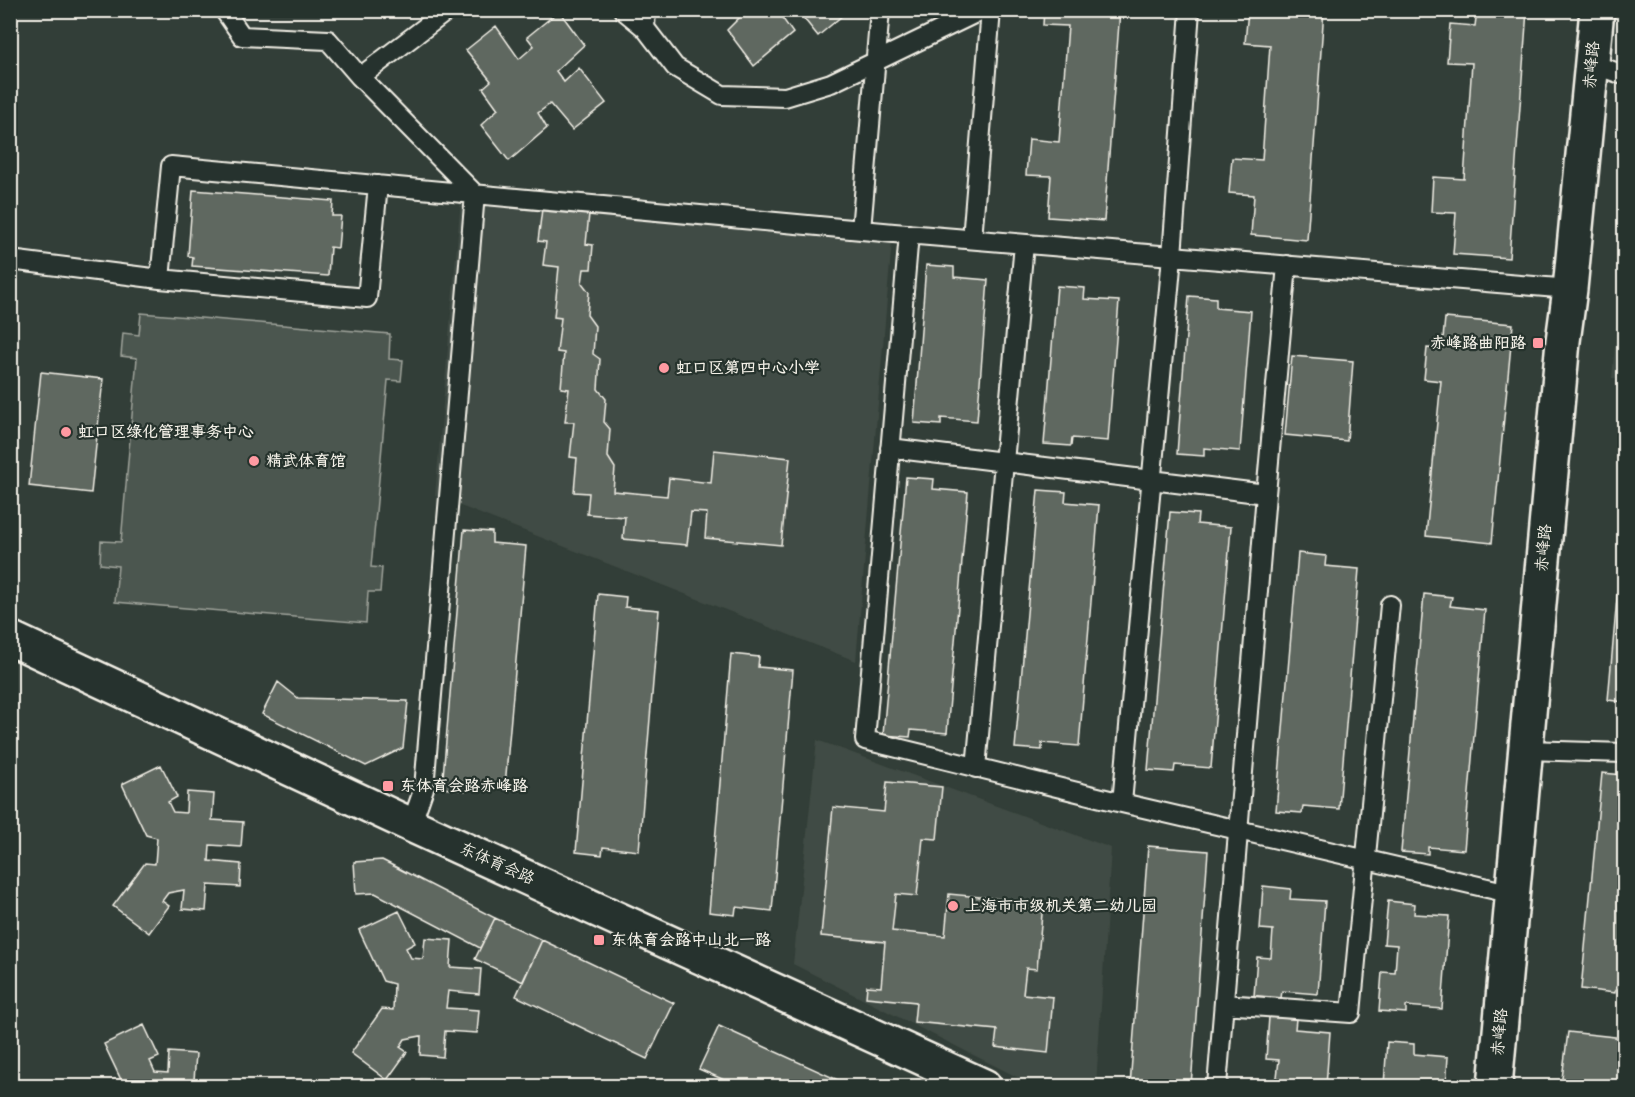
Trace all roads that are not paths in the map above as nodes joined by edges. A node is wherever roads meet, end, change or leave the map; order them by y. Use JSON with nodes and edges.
{"nodes":[{"id":1,"x":224,"y":10,"type":"edge"},
{"id":2,"x":448,"y":10,"type":"edge"},
{"id":3,"x":623,"y":10,"type":"edge"},
{"id":4,"x":880,"y":10,"type":"edge"},
{"id":5,"x":982,"y":10,"type":"edge"},
{"id":6,"x":991,"y":10,"type":"edge"},
{"id":7,"x":1190,"y":10,"type":"edge"},
{"id":8,"x":1597,"y":10,"type":"edge"},
{"id":9,"x":646,"y":20,"type":"edge"},
{"id":10,"x":875,"y":62,"type":"junction"},
{"id":11,"x":1592,"y":64,"type":"junction"},
{"id":12,"x":1624,"y":75,"type":"edge"},
{"id":13,"x":360,"y":77,"type":"junction"},
{"id":14,"x":378,"y":185,"type":"junction"},
{"id":15,"x":475,"y":194,"type":"junction"},
{"id":16,"x":861,"y":230,"type":"junction"},
{"id":17,"x":909,"y":234,"type":"junction"},
{"id":18,"x":972,"y":239,"type":"junction"},
{"id":19,"x":1024,"y":244,"type":"junction"},
{"id":20,"x":1172,"y":256,"type":"junction"},
{"id":21,"x":10,"y":260,"type":"edge"},
{"id":22,"x":1287,"y":265,"type":"junction"},
{"id":23,"x":160,"y":279,"type":"junction"},
{"id":24,"x":1570,"y":289,"type":"junction"},
{"id":25,"x":890,"y":448,"type":"junction"},
{"id":26,"x":1003,"y":462,"type":"junction"},
{"id":27,"x":1152,"y":479,"type":"junction"},
{"id":28,"x":1266,"y":495,"type":"junction"},
{"id":29,"x":1390,"y":605,"type":"dead end"},
{"id":30,"x":10,"y":638,"type":"edge"},
{"id":31,"x":1526,"y":750,"type":"junction"},
{"id":32,"x":1624,"y":753,"type":"edge"},
{"id":33,"x":976,"y":768,"type":"junction"},
{"id":34,"x":1122,"y":803,"type":"junction"},
{"id":35,"x":411,"y":825,"type":"junction"},
{"id":36,"x":1239,"y":830,"type":"junction"},
{"id":37,"x":1365,"y":860,"type":"junction"},
{"id":38,"x":1513,"y":894,"type":"junction"},
{"id":39,"x":1224,"y":1004,"type":"junction"},
{"id":40,"x":984,"y":1086,"type":"edge"},
{"id":41,"x":1216,"y":1086,"type":"edge"},
{"id":42,"x":1495,"y":1086,"type":"edge"}],
"edges":[{"from":1,"to":13,"type":"lane"},
{"from":2,"to":13,"type":"lane"},
{"from":3,"to":9,"type":"lane"},
{"from":4,"to":10,"type":"lane"},
{"from":5,"to":10,"type":"lane"},
{"from":6,"to":18,"type":"lane"},
{"from":7,"to":20,"type":"lane"},
{"from":8,"to":11,"type":"street","name":"赤峰路"},
{"from":9,"to":10,"type":"lane"},
{"from":10,"to":16,"type":"lane"},
{"from":11,"to":12,"type":"lane"},
{"from":11,"to":24,"type":"street","name":"赤峰路"},
{"from":13,"to":15,"type":"lane"},
{"from":14,"to":15,"type":"lane"},
{"from":14,"to":23,"type":"lane"},
{"from":14,"to":23,"type":"lane"},
{"from":15,"to":16,"type":"lane"},
{"from":15,"to":35,"type":"lane"},
{"from":16,"to":17,"type":"lane"},
{"from":17,"to":18,"type":"lane"},
{"from":17,"to":25,"type":"lane"},
{"from":18,"to":19,"type":"lane"},
{"from":19,"to":20,"type":"lane"},
{"from":19,"to":26,"type":"lane"},
{"from":20,"to":22,"type":"lane"},
{"from":20,"to":27,"type":"lane"},
{"from":21,"to":23,"type":"lane"},
{"from":22,"to":24,"type":"lane"},
{"from":22,"to":28,"type":"lane"},
{"from":24,"to":31,"type":"street","name":"赤峰路"},
{"from":25,"to":26,"type":"lane"},
{"from":25,"to":33,"type":"lane"},
{"from":26,"to":27,"type":"lane"},
{"from":26,"to":33,"type":"lane"},
{"from":27,"to":28,"type":"lane"},
{"from":27,"to":34,"type":"lane"},
{"from":28,"to":36,"type":"lane"},
{"from":29,"to":37,"type":"lane"},
{"from":30,"to":35,"type":"street","name":"东体育会路"},
{"from":31,"to":32,"type":"lane"},
{"from":31,"to":38,"type":"street","name":"赤峰路"},
{"from":33,"to":34,"type":"lane"},
{"from":34,"to":36,"type":"lane"},
{"from":35,"to":40,"type":"street","name":"东体育会路"},
{"from":36,"to":37,"type":"lane"},
{"from":36,"to":39,"type":"lane"},
{"from":37,"to":38,"type":"lane"},
{"from":37,"to":39,"type":"lane"},
{"from":38,"to":42,"type":"street","name":"赤峰路"},
{"from":39,"to":41,"type":"lane"}]}
